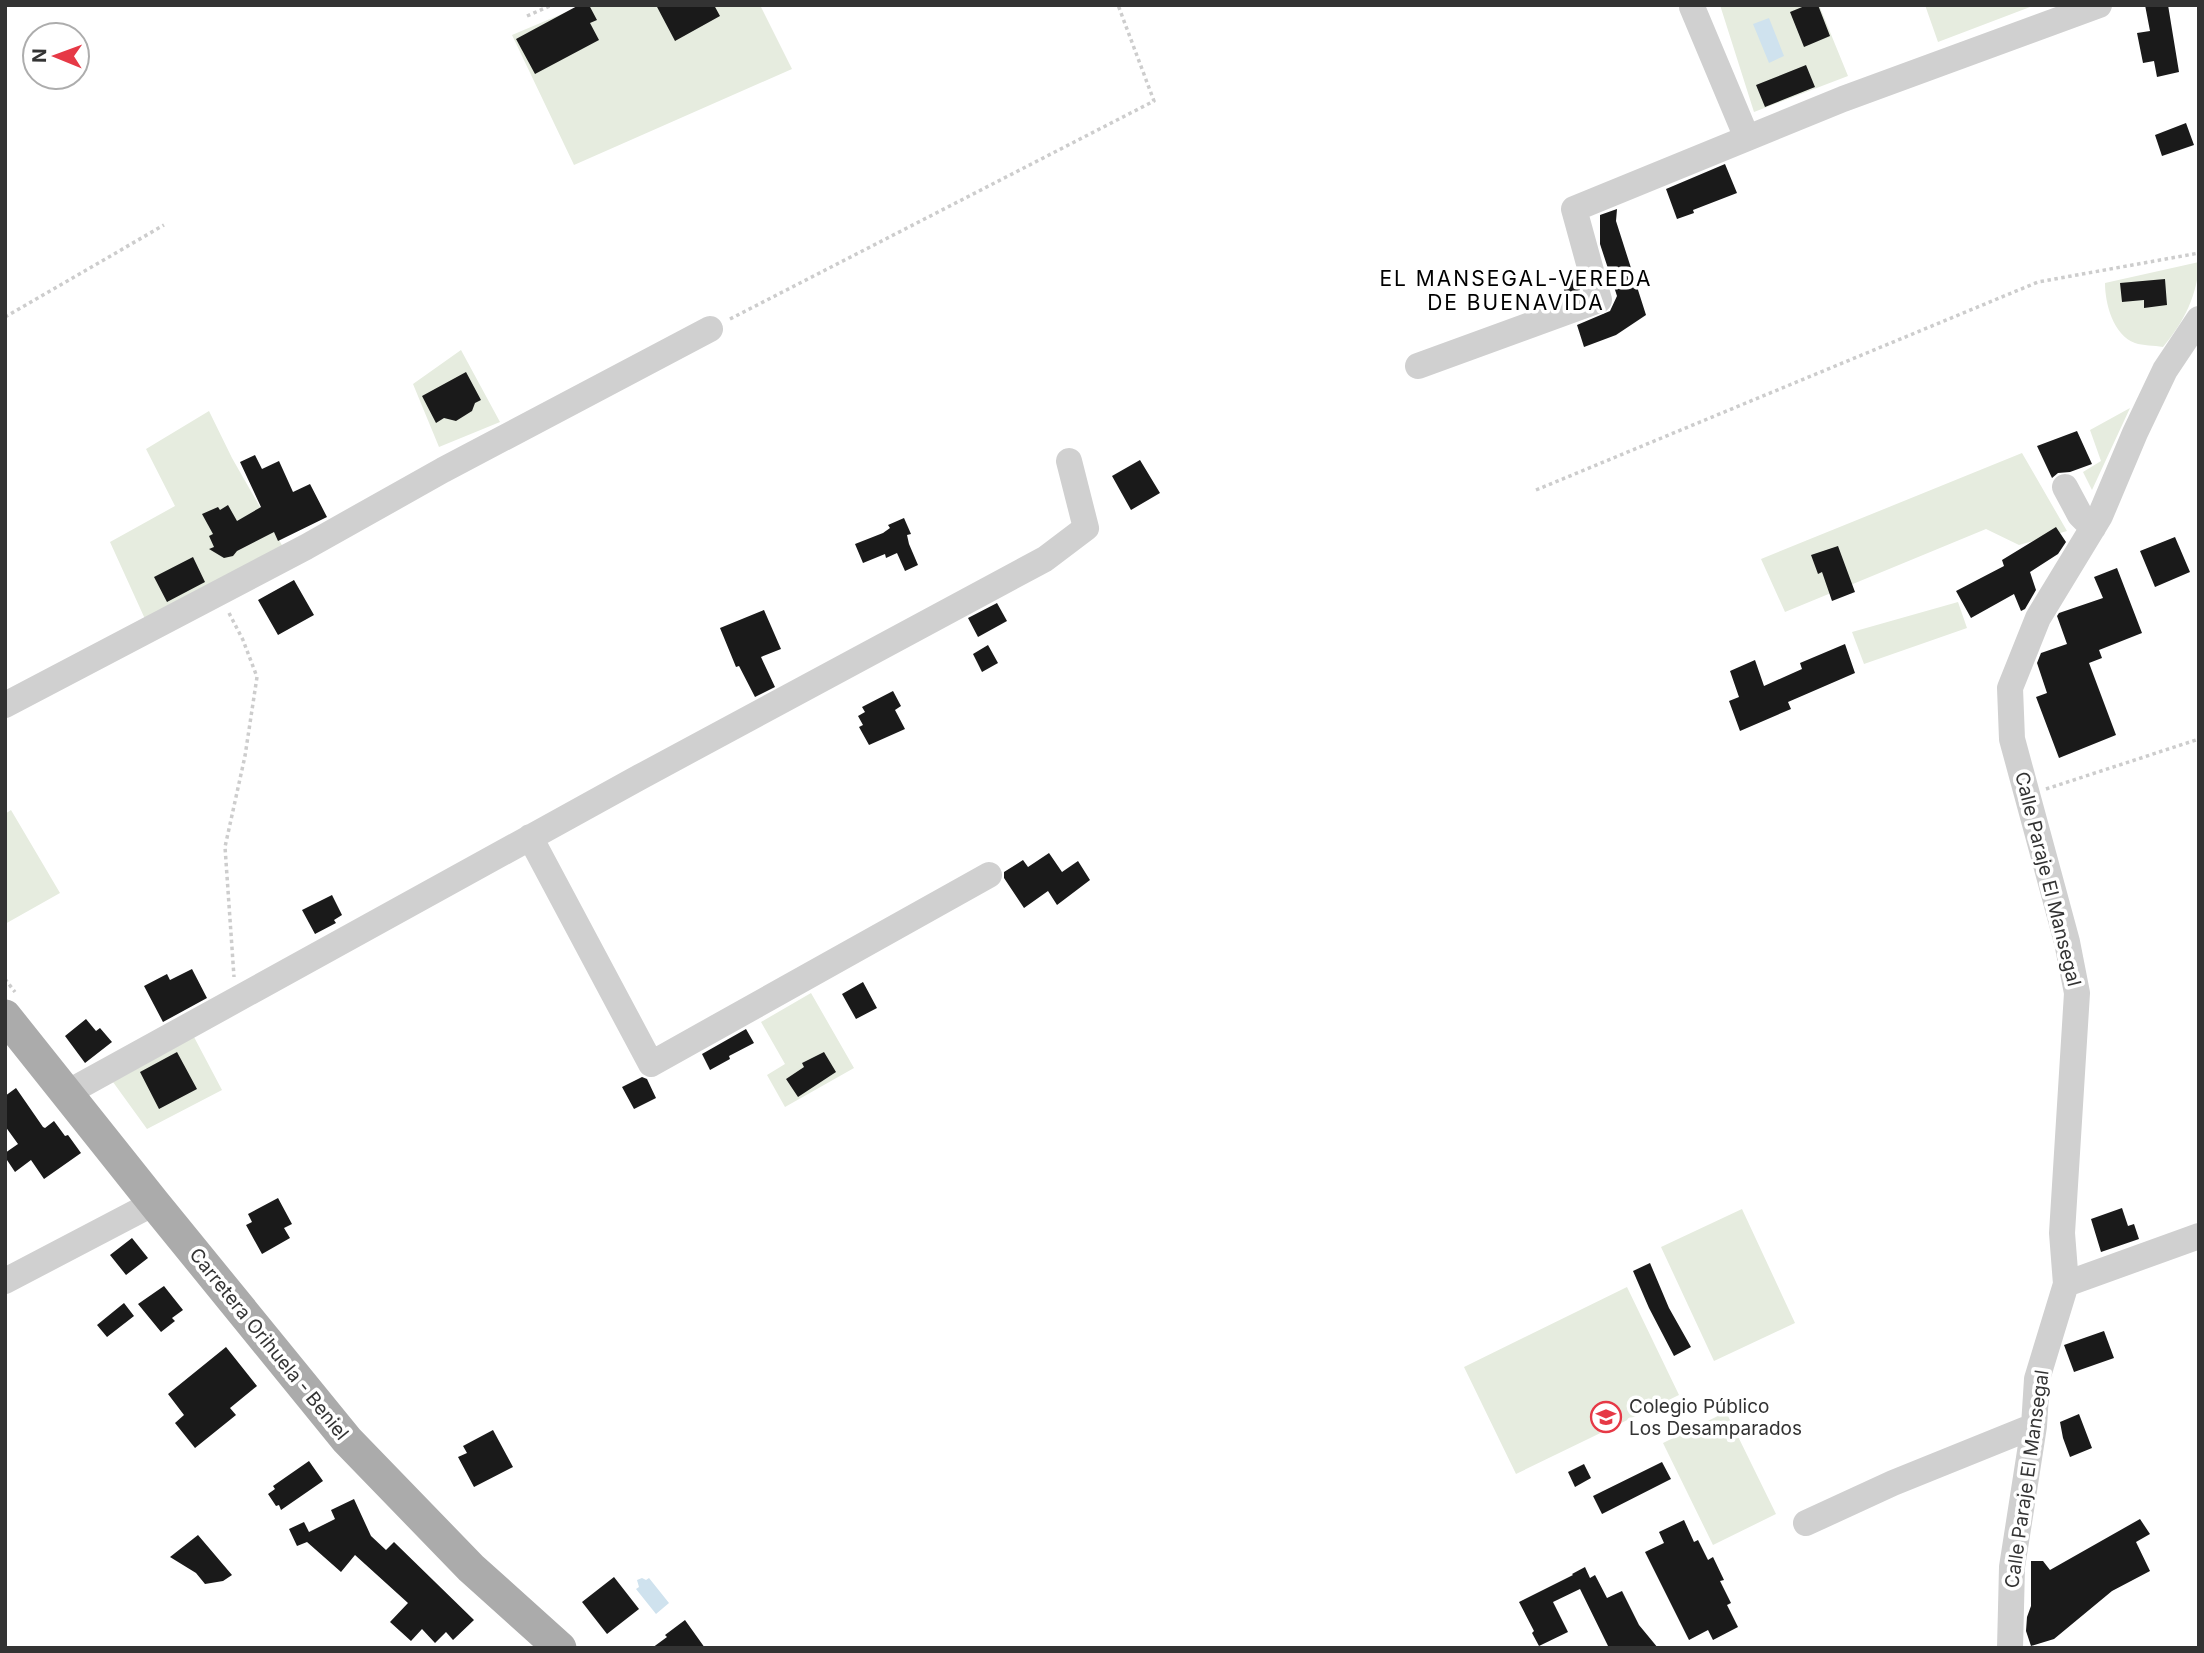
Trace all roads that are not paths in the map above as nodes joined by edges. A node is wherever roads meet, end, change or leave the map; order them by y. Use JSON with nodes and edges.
{"nodes":[{"id":1,"x":2099,"y":5,"type":"edge"},
{"id":2,"x":1692,"y":7,"type":"edge"},
{"id":3,"x":2035,"y":16,"type":"edge"},
{"id":4,"x":1747,"y":138,"type":"junction"},
{"id":5,"x":2199,"y":319,"type":"edge"},
{"id":6,"x":710,"y":329,"type":"road end"},
{"id":7,"x":1418,"y":366,"type":"dead end"},
{"id":8,"x":1069,"y":461,"type":"dead end"},
{"id":9,"x":2065,"y":487,"type":"dead end"},
{"id":10,"x":2093,"y":528,"type":"junction"},
{"id":11,"x":5,"y":705,"type":"edge"},
{"id":12,"x":530,"y":837,"type":"junction"},
{"id":13,"x":989,"y":874,"type":"dead end"},
{"id":14,"x":5,"y":1016,"type":"edge"},
{"id":15,"x":67,"y":1093,"type":"junction"},
{"id":16,"x":155,"y":1203,"type":"junction"},
{"id":17,"x":2199,"y":1236,"type":"edge"},
{"id":18,"x":5,"y":1281,"type":"edge"},
{"id":19,"x":2067,"y":1284,"type":"junction"},
{"id":20,"x":2034,"y":1426,"type":"junction"},
{"id":21,"x":1806,"y":1523,"type":"dead end"},
{"id":22,"x":561,"y":1648,"type":"edge"},
{"id":23,"x":2010,"y":1648,"type":"edge"}],
"edges":[{"from":1,"to":3,"type":"street"},
{"from":2,"to":4,"type":"street"},
{"from":3,"to":4,"type":"street"},
{"from":4,"to":7,"type":"street"},
{"from":5,"to":10,"type":"street","name":"Calle Paraje El Mansegal"},
{"from":6,"to":11,"type":"street"},
{"from":8,"to":12,"type":"street"},
{"from":9,"to":10,"type":"street"},
{"from":10,"to":19,"type":"street","name":"Calle Paraje El Mansegal"},
{"from":12,"to":13,"type":"street"},
{"from":12,"to":15,"type":"street"},
{"from":14,"to":15,"type":"main road","name":"Carretera Orihuela - Beniel"},
{"from":15,"to":16,"type":"main road","name":"Carretera Orihuela - Beniel"},
{"from":16,"to":18,"type":"street"},
{"from":16,"to":22,"type":"main road","name":"Carretera Orihuela - Beniel"},
{"from":17,"to":19,"type":"street"},
{"from":19,"to":20,"type":"street","name":"Calle Paraje El Mansegal"},
{"from":20,"to":21,"type":"street"},
{"from":20,"to":23,"type":"street","name":"Calle Paraje El Mansegal"}]}
